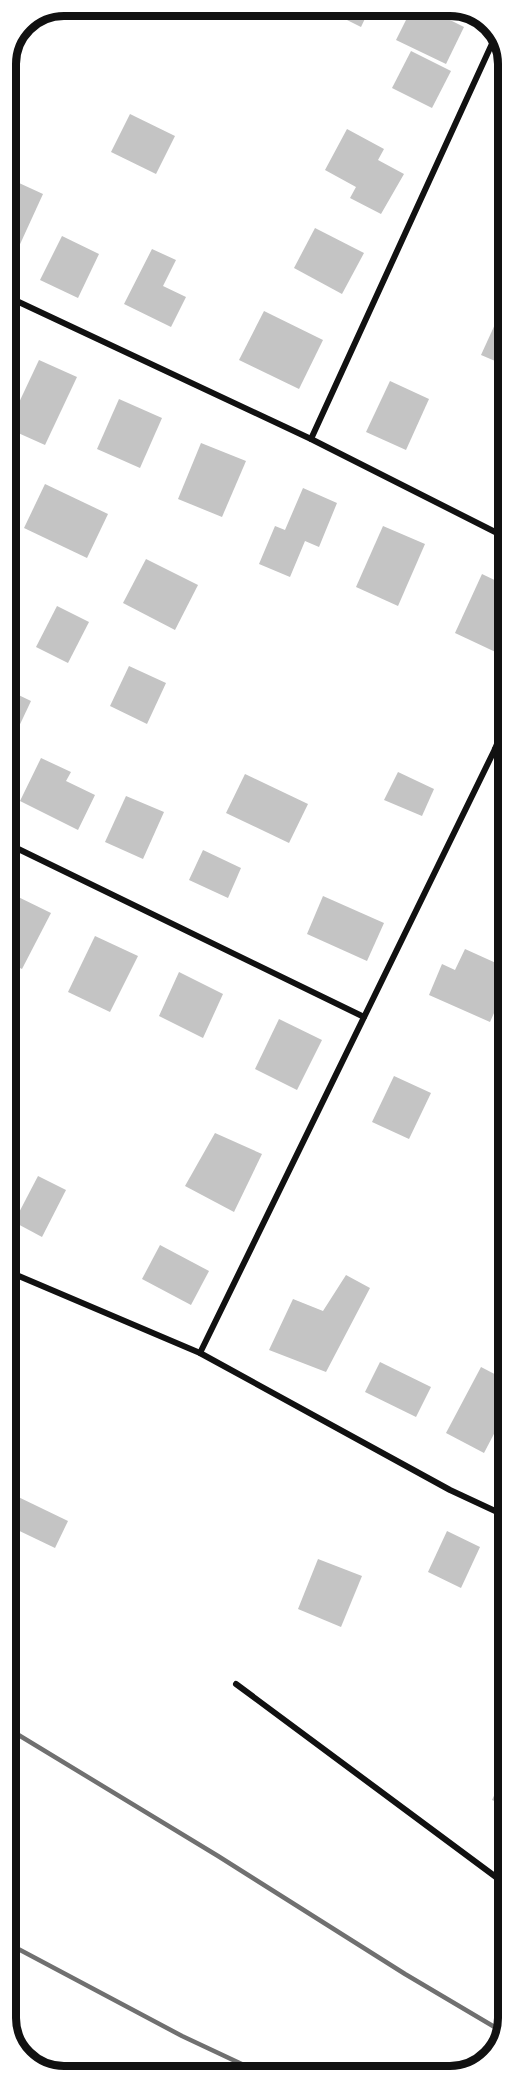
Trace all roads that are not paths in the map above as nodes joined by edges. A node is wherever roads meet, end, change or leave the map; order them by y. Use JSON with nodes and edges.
{"nodes":[{"id":1,"x":492,"y":43,"type":"edge"},
{"id":2,"x":16,"y":301,"type":"edge"},
{"id":3,"x":311,"y":439,"type":"junction"},
{"id":4,"x":498,"y":533,"type":"edge"},
{"id":5,"x":498,"y":742,"type":"edge"},
{"id":6,"x":495,"y":749,"type":"junction"},
{"id":7,"x":498,"y":753,"type":"edge"},
{"id":8,"x":16,"y":848,"type":"edge"},
{"id":9,"x":364,"y":1017,"type":"junction"},
{"id":10,"x":16,"y":1275,"type":"edge"},
{"id":11,"x":200,"y":1353,"type":"junction"},
{"id":12,"x":498,"y":1512,"type":"edge"},
{"id":13,"x":236,"y":1684,"type":"dead end"},
{"id":14,"x":498,"y":1879,"type":"edge"}],
"edges":[{"from":1,"to":3,"type":"street"},
{"from":2,"to":3,"type":"street"},
{"from":3,"to":4,"type":"street"},
{"from":5,"to":6,"type":"street"},
{"from":6,"to":7,"type":"street"},
{"from":6,"to":9,"type":"street"},
{"from":8,"to":9,"type":"street"},
{"from":9,"to":11,"type":"street"},
{"from":10,"to":11,"type":"street"},
{"from":11,"to":12,"type":"street"},
{"from":13,"to":14,"type":"street"}]}
